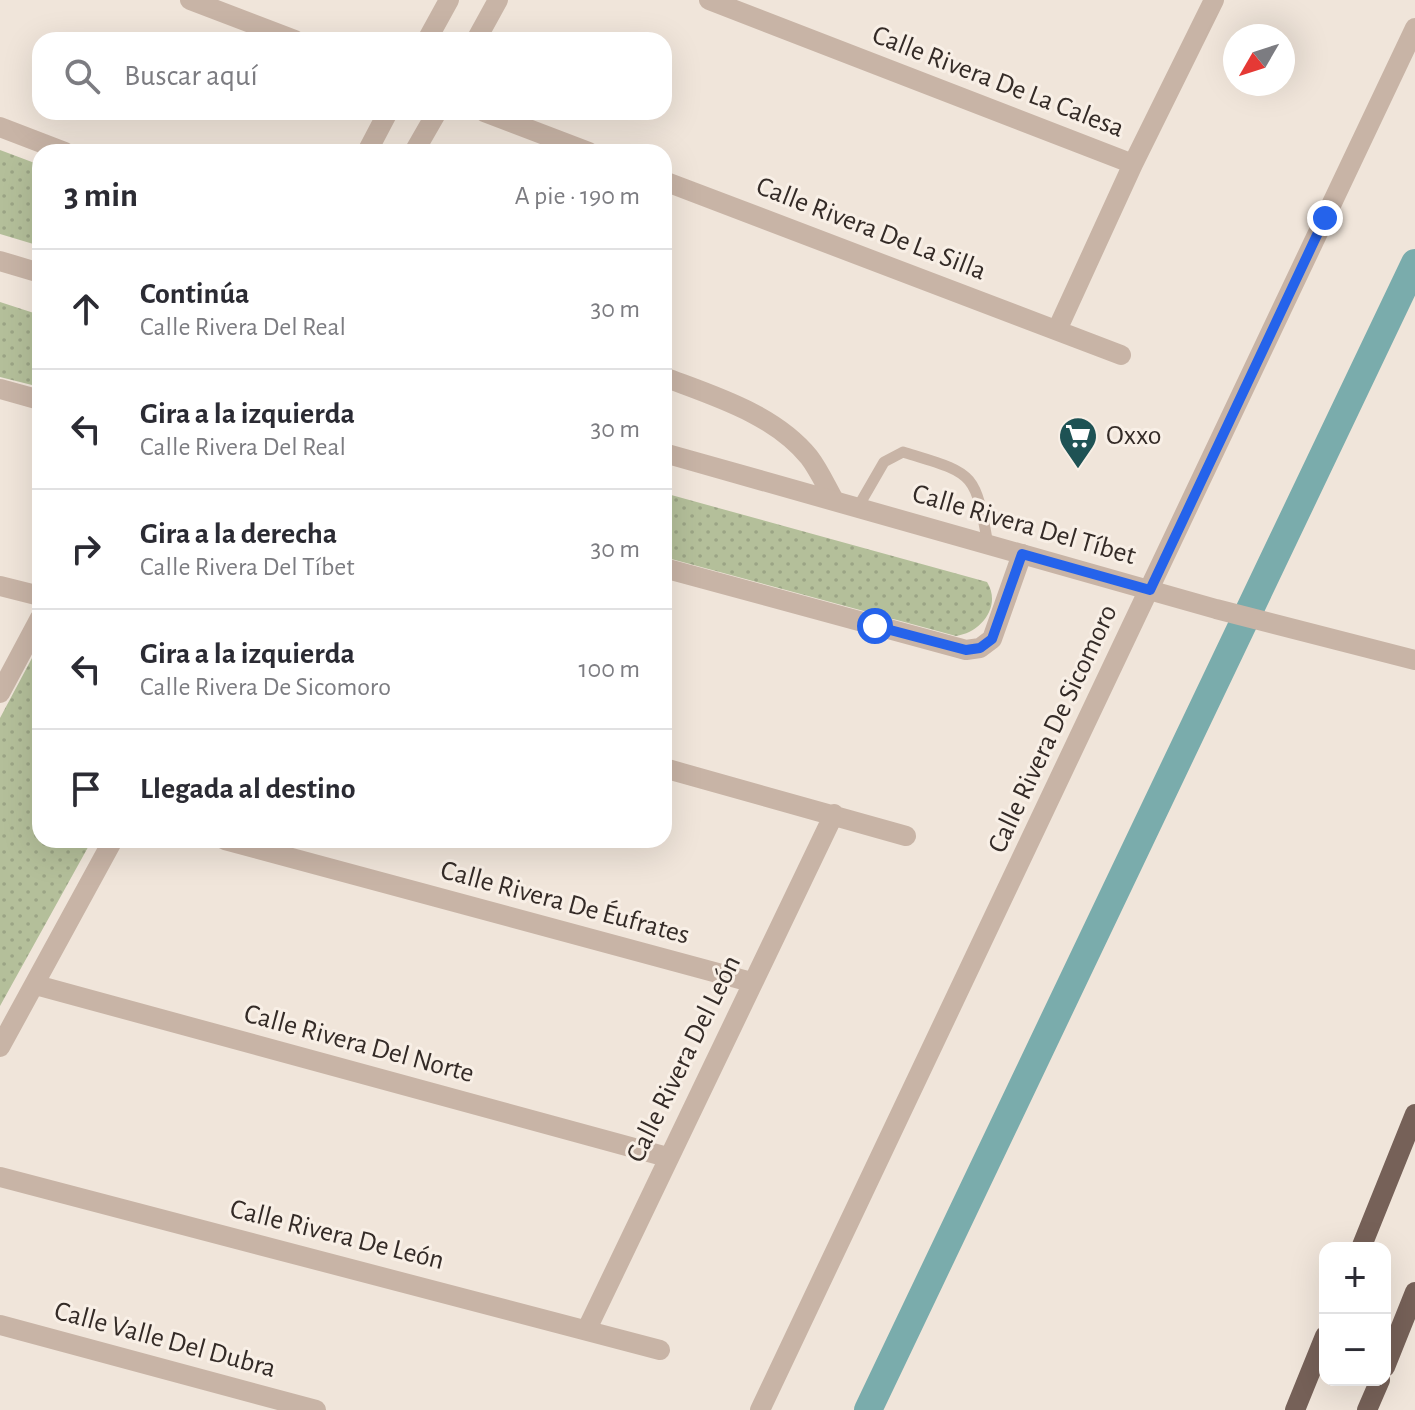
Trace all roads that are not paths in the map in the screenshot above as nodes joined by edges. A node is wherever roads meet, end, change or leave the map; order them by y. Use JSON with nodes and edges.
{"nodes":[{"id":1,"x":190,"y":0,"type":"edge"},
{"id":2,"x":449,"y":0,"type":"edge"},
{"id":3,"x":498,"y":0,"type":"edge"},
{"id":4,"x":709,"y":0,"type":"edge"},
{"id":5,"x":1214,"y":0,"type":"edge"},
{"id":6,"x":1415,"y":28,"type":"edge"},
{"id":7,"x":274,"y":32,"type":"edge"},
{"id":8,"x":431,"y":32,"type":"edge"},
{"id":9,"x":480,"y":32,"type":"edge"},
{"id":10,"x":384,"y":120,"type":"edge"},
{"id":11,"x":432,"y":120,"type":"edge"},
{"id":12,"x":505,"y":120,"type":"edge"},
{"id":13,"x":0,"y":127,"type":"edge"},
{"id":14,"x":44,"y":144,"type":"edge"},
{"id":15,"x":371,"y":144,"type":"edge"},
{"id":16,"x":419,"y":144,"type":"edge"},
{"id":17,"x":568,"y":144,"type":"edge"},
{"id":18,"x":1133,"y":164,"type":"junction"},
{"id":19,"x":672,"y":184,"type":"edge"},
{"id":20,"x":0,"y":261,"type":"edge"},
{"id":21,"x":32,"y":271,"type":"edge"},
{"id":22,"x":1057,"y":330,"type":"junction"},
{"id":23,"x":1121,"y":355,"type":"dead end"},
{"id":24,"x":672,"y":380,"type":"edge"},
{"id":25,"x":0,"y":389,"type":"edge"},
{"id":26,"x":32,"y":398,"type":"edge"},
{"id":27,"x":672,"y":455,"type":"edge"},
{"id":28,"x":834,"y":500,"type":"junction"},
{"id":29,"x":858,"y":507,"type":"junction"},
{"id":30,"x":988,"y":545,"type":"junction"},
{"id":31,"x":1022,"y":554,"type":"junction"},
{"id":32,"x":672,"y":570,"type":"edge"},
{"id":33,"x":0,"y":586,"type":"edge"},
{"id":34,"x":1150,"y":590,"type":"junction"},
{"id":35,"x":32,"y":594,"type":"edge"},
{"id":36,"x":32,"y":633,"type":"edge"},
{"id":37,"x":1415,"y":660,"type":"edge"},
{"id":38,"x":0,"y":693,"type":"edge"},
{"id":39,"x":672,"y":770,"type":"edge"},
{"id":40,"x":834,"y":814,"type":"junction"},
{"id":41,"x":906,"y":836,"type":"dead end"},
{"id":42,"x":109,"y":848,"type":"edge"},
{"id":43,"x":255,"y":848,"type":"edge"},
{"id":44,"x":751,"y":982,"type":"junction"},
{"id":45,"x":36,"y":985,"type":"junction"},
{"id":46,"x":0,"y":1047,"type":"edge"},
{"id":47,"x":1415,"y":1114,"type":"edge"},
{"id":48,"x":667,"y":1157,"type":"junction"},
{"id":49,"x":0,"y":1177,"type":"edge"},
{"id":50,"x":1363,"y":1242,"type":"edge"},
{"id":51,"x":1415,"y":1292,"type":"edge"},
{"id":52,"x":0,"y":1325,"type":"edge"},
{"id":53,"x":587,"y":1329,"type":"junction"},
{"id":54,"x":660,"y":1350,"type":"dead end"},
{"id":55,"x":1319,"y":1351,"type":"edge"},
{"id":56,"x":1391,"y":1352,"type":"edge"},
{"id":57,"x":1377,"y":1386,"type":"edge"},
{"id":58,"x":316,"y":1410,"type":"edge"},
{"id":59,"x":760,"y":1410,"type":"edge"},
{"id":60,"x":1295,"y":1410,"type":"edge"},
{"id":61,"x":1367,"y":1410,"type":"edge"}],
"edges":[{"from":1,"to":7,"type":"street"},
{"from":2,"to":8,"type":"street"},
{"from":3,"to":9,"type":"street"},
{"from":4,"to":18,"type":"street","name":"Calle Rivera De La Calesa"},
{"from":5,"to":18,"type":"street"},
{"from":6,"to":34,"type":"street","name":"Calle Rivera De Sicomoro"},
{"from":10,"to":15,"type":"street"},
{"from":11,"to":16,"type":"street"},
{"from":12,"to":17,"type":"street"},
{"from":13,"to":14,"type":"street"},
{"from":18,"to":22,"type":"street"},
{"from":19,"to":22,"type":"street","name":"Calle Rivera De La Silla"},
{"from":20,"to":21,"type":"street"},
{"from":22,"to":23,"type":"street","name":"Calle Rivera De La Silla"},
{"from":24,"to":28,"type":"street"},
{"from":25,"to":26,"type":"street"},
{"from":27,"to":28,"type":"street","name":"Calle Rivera Del Tíbet"},
{"from":28,"to":29,"type":"street","name":"Calle Rivera Del Tíbet"},
{"from":29,"to":30,"type":"street","name":"Calle Rivera Del Tíbet"},
{"from":29,"to":30,"type":"lane"},
{"from":30,"to":31,"type":"street","name":"Calle Rivera Del Tíbet"},
{"from":31,"to":32,"type":"street"},
{"from":31,"to":34,"type":"street","name":"Calle Rivera Del Tíbet"},
{"from":33,"to":35,"type":"street"},
{"from":34,"to":37,"type":"street","name":"Calle Rivera Del Tíbet"},
{"from":34,"to":59,"type":"street","name":"Calle Rivera De Sicomoro"},
{"from":36,"to":38,"type":"street"},
{"from":39,"to":40,"type":"street"},
{"from":40,"to":41,"type":"street"},
{"from":40,"to":44,"type":"street","name":"Calle Rivera Del León"},
{"from":42,"to":45,"type":"street"},
{"from":43,"to":44,"type":"street","name":"Calle Rivera De Éufrates"},
{"from":44,"to":48,"type":"street","name":"Calle Rivera Del León"},
{"from":45,"to":46,"type":"street"},
{"from":45,"to":48,"type":"street","name":"Calle Rivera Del Norte"},
{"from":47,"to":50,"type":"main road"},
{"from":48,"to":53,"type":"street","name":"Calle Rivera Del León"},
{"from":49,"to":53,"type":"street","name":"Calle Rivera De León"},
{"from":51,"to":56,"type":"main road"},
{"from":52,"to":58,"type":"street","name":"Calle Valle Del Dubra"},
{"from":53,"to":54,"type":"street","name":"Calle Rivera De León"},
{"from":55,"to":60,"type":"main road"},
{"from":57,"to":61,"type":"main road"}]}
